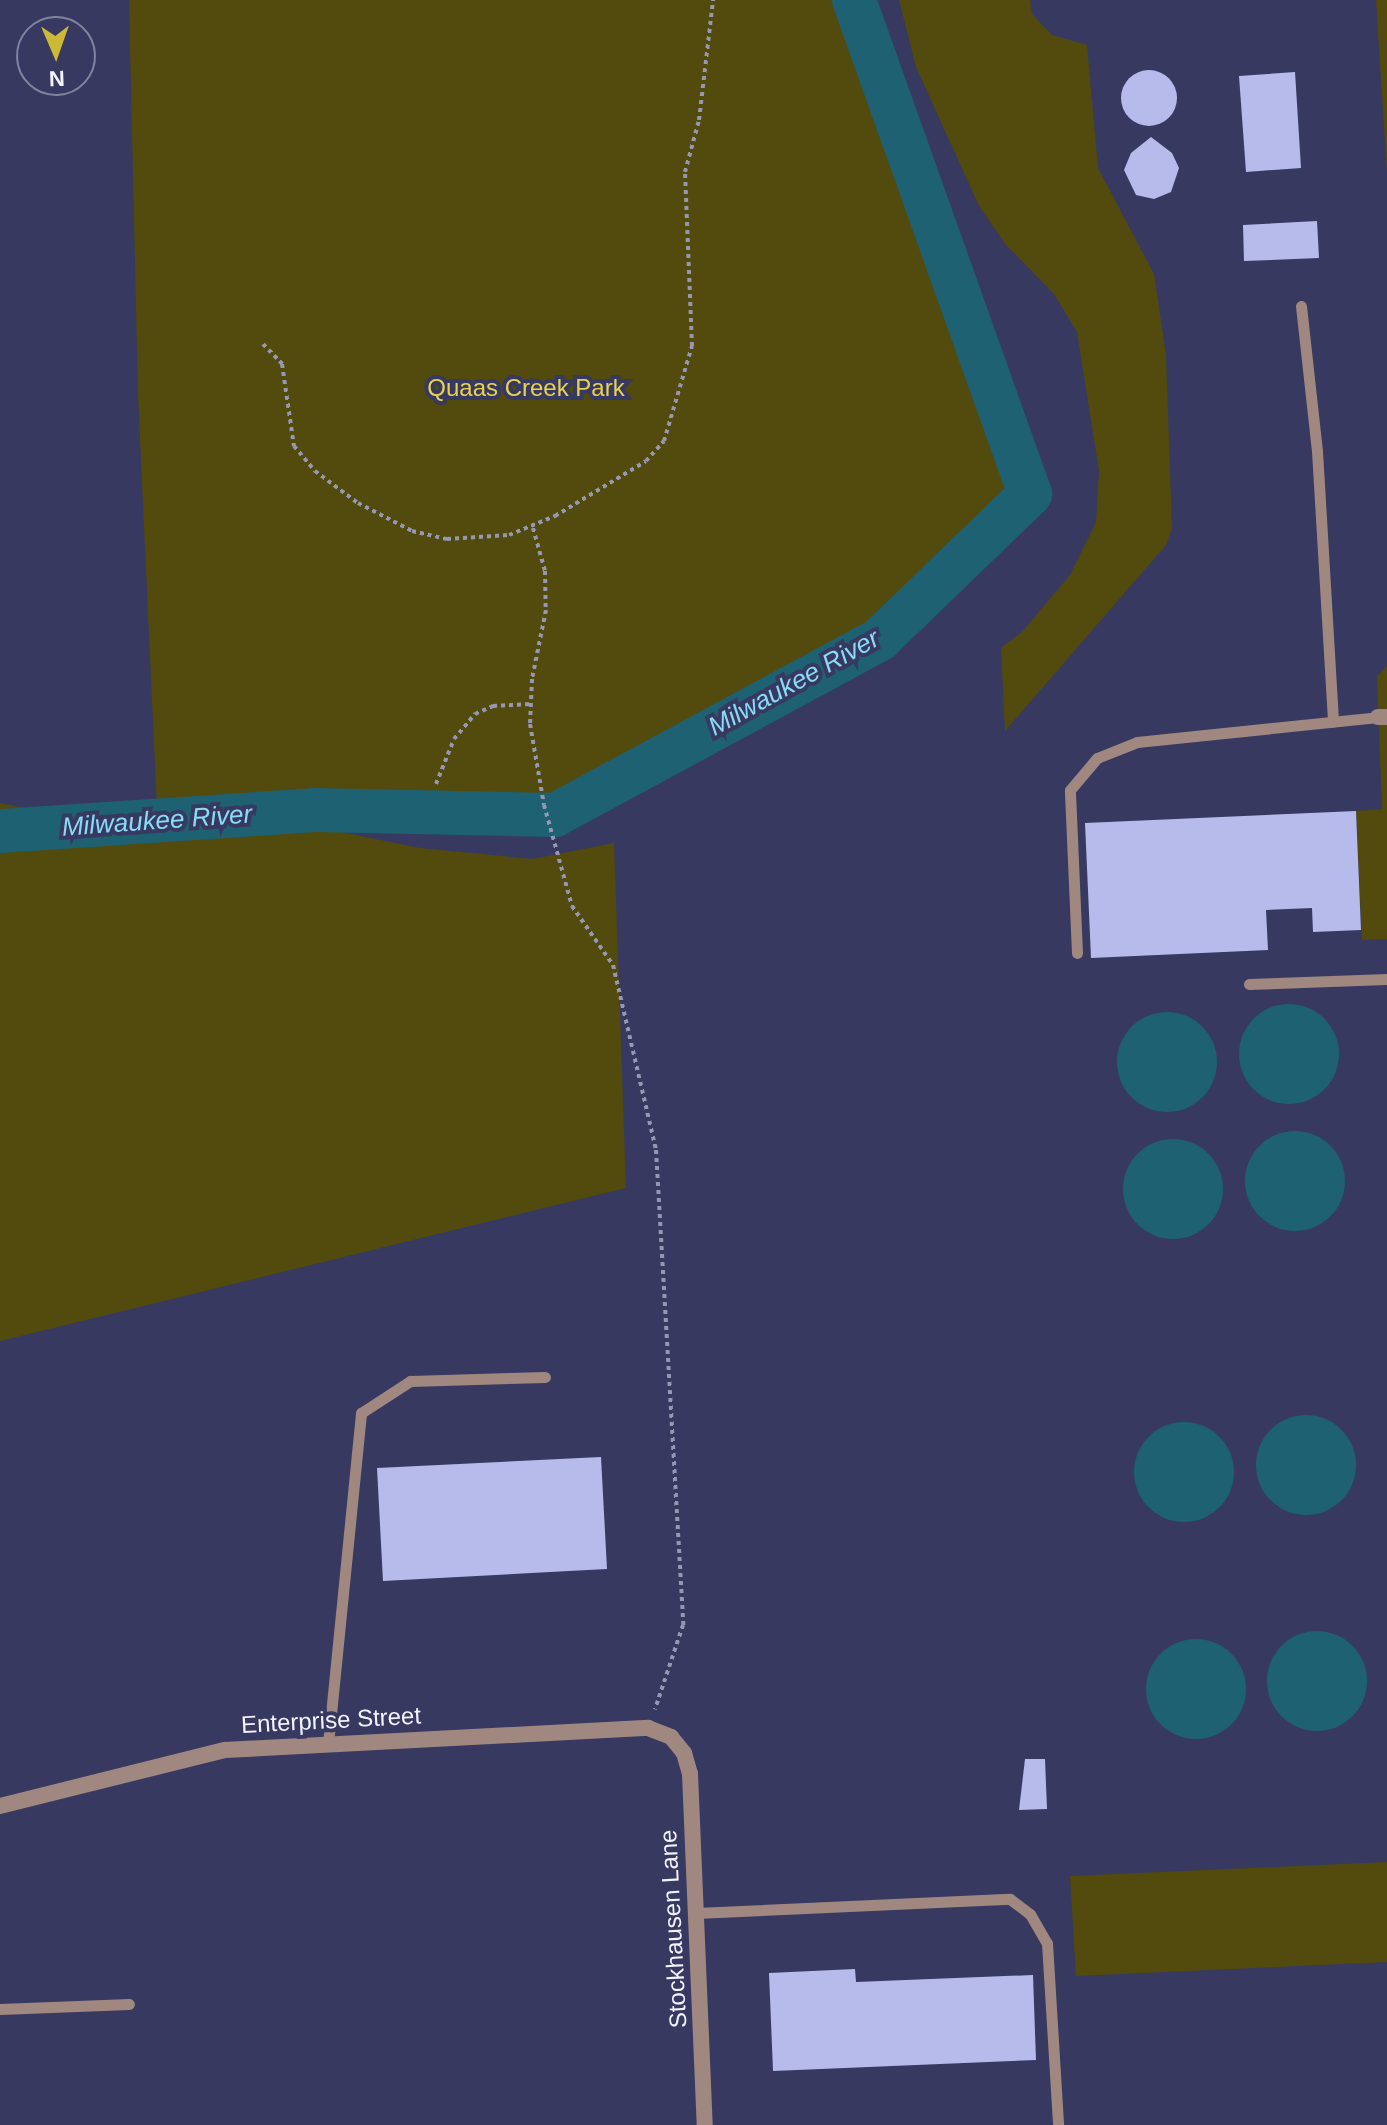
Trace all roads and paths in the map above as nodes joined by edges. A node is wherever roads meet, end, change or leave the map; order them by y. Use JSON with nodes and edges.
{"nodes":[{"id":1,"x":713,"y":0,"type":"edge"},
{"id":2,"x":1301,"y":306,"type":"dead end"},
{"id":3,"x":263,"y":344,"type":"dead end"},
{"id":4,"x":533,"y":528,"type":"junction"},
{"id":5,"x":531,"y":704,"type":"junction"},
{"id":6,"x":1383,"y":717,"type":"edge"},
{"id":7,"x":1333,"y":722,"type":"junction"},
{"id":8,"x":436,"y":784,"type":"dead end"},
{"id":9,"x":1077,"y":953,"type":"dead end"},
{"id":10,"x":1387,"y":979,"type":"edge"},
{"id":11,"x":1249,"y":984,"type":"dead end"},
{"id":12,"x":545,"y":1377,"type":"dead end"},
{"id":13,"x":648,"y":1728,"type":"junction"},
{"id":14,"x":671,"y":1737,"type":"joint"},
{"id":15,"x":328,"y":1744,"type":"junction"},
{"id":16,"x":0,"y":1806,"type":"edge"},
{"id":17,"x":696,"y":1913,"type":"junction"},
{"id":18,"x":129,"y":2004,"type":"dead end"},
{"id":19,"x":0,"y":2009,"type":"edge"},
{"id":20,"x":705,"y":2125,"type":"edge"},
{"id":21,"x":1058,"y":2125,"type":"edge"}],
"edges":[{"from":1,"to":4,"type":"path"},
{"from":2,"to":7,"type":"lane"},
{"from":3,"to":4,"type":"path"},
{"from":4,"to":5,"type":"path"},
{"from":5,"to":8,"type":"path"},
{"from":5,"to":13,"type":"path"},
{"from":6,"to":7,"type":"lane"},
{"from":7,"to":9,"type":"lane"},
{"from":10,"to":11,"type":"lane"},
{"from":12,"to":15,"type":"lane"},
{"from":13,"to":14,"type":"street","name":"Enterprise Street"},
{"from":13,"to":15,"type":"street","name":"Enterprise Street"},
{"from":14,"to":17,"type":"street","name":"Stockhausen Lane"},
{"from":15,"to":16,"type":"street","name":"Enterprise Street"},
{"from":17,"to":20,"type":"street","name":"Stockhausen Lane"},
{"from":17,"to":21,"type":"lane"},
{"from":18,"to":19,"type":"lane"}]}
